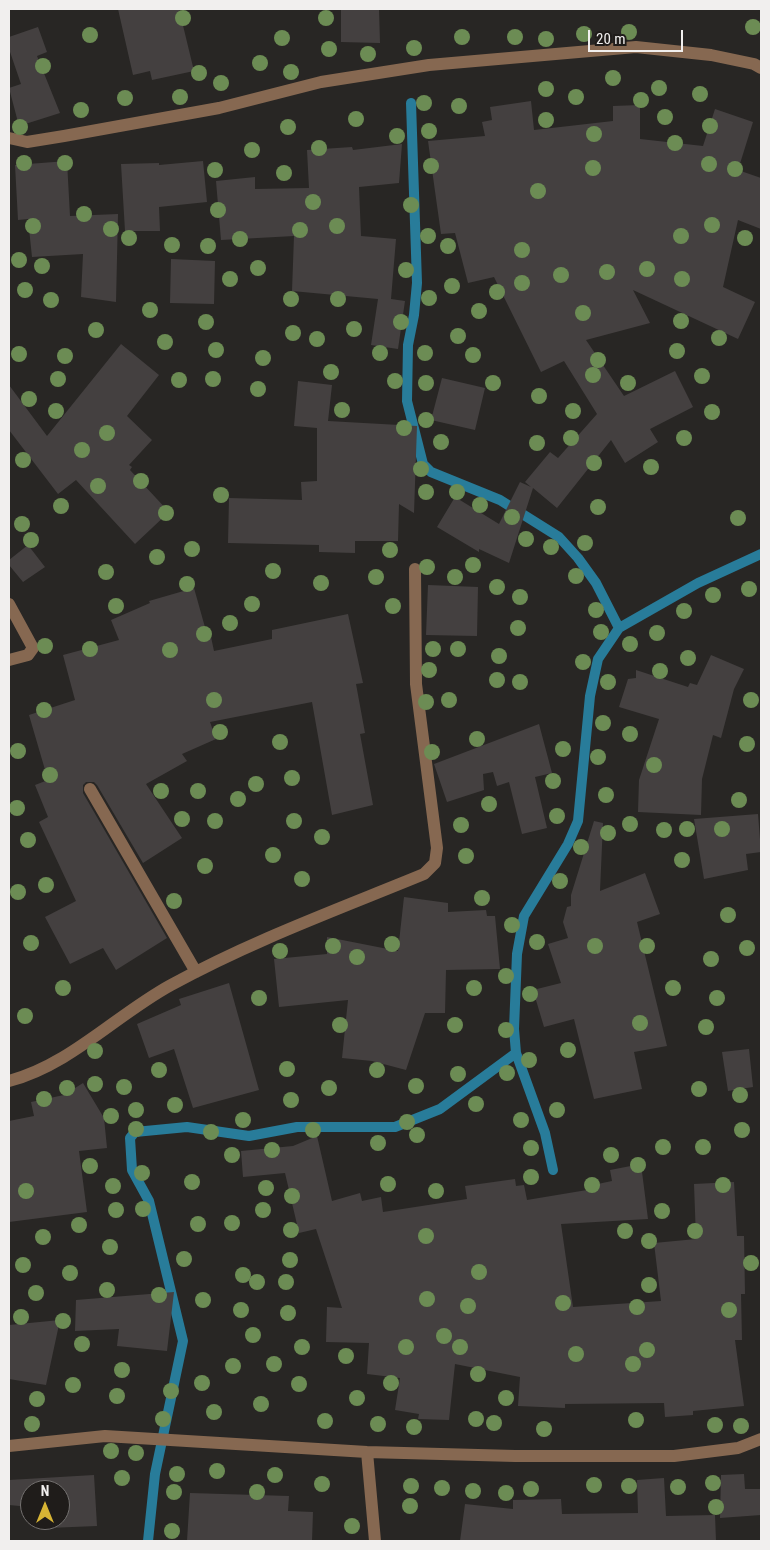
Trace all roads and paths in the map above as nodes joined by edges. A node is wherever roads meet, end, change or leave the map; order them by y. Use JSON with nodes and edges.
{"nodes":[{"id":1,"x":761,"y":68,"type":"edge"},
{"id":2,"x":9,"y":138,"type":"edge"},
{"id":3,"x":415,"y":569,"type":"dead end"},
{"id":4,"x":9,"y":604,"type":"edge"},
{"id":5,"x":9,"y":660,"type":"edge"},
{"id":6,"x":90,"y":788,"type":"dead end"},
{"id":7,"x":196,"y":972,"type":"junction"},
{"id":8,"x":9,"y":1081,"type":"edge"},
{"id":9,"x":761,"y":1439,"type":"edge"},
{"id":10,"x":9,"y":1446,"type":"edge"},
{"id":11,"x":367,"y":1452,"type":"junction"},
{"id":12,"x":375,"y":1541,"type":"edge"}],
"edges":[{"from":1,"to":2,"type":"street"},
{"from":3,"to":7,"type":"street"},
{"from":4,"to":5,"type":"street"},
{"from":6,"to":7,"type":"street"},
{"from":7,"to":8,"type":"street"},
{"from":9,"to":11,"type":"street"},
{"from":10,"to":11,"type":"street"},
{"from":11,"to":12,"type":"street"}]}
